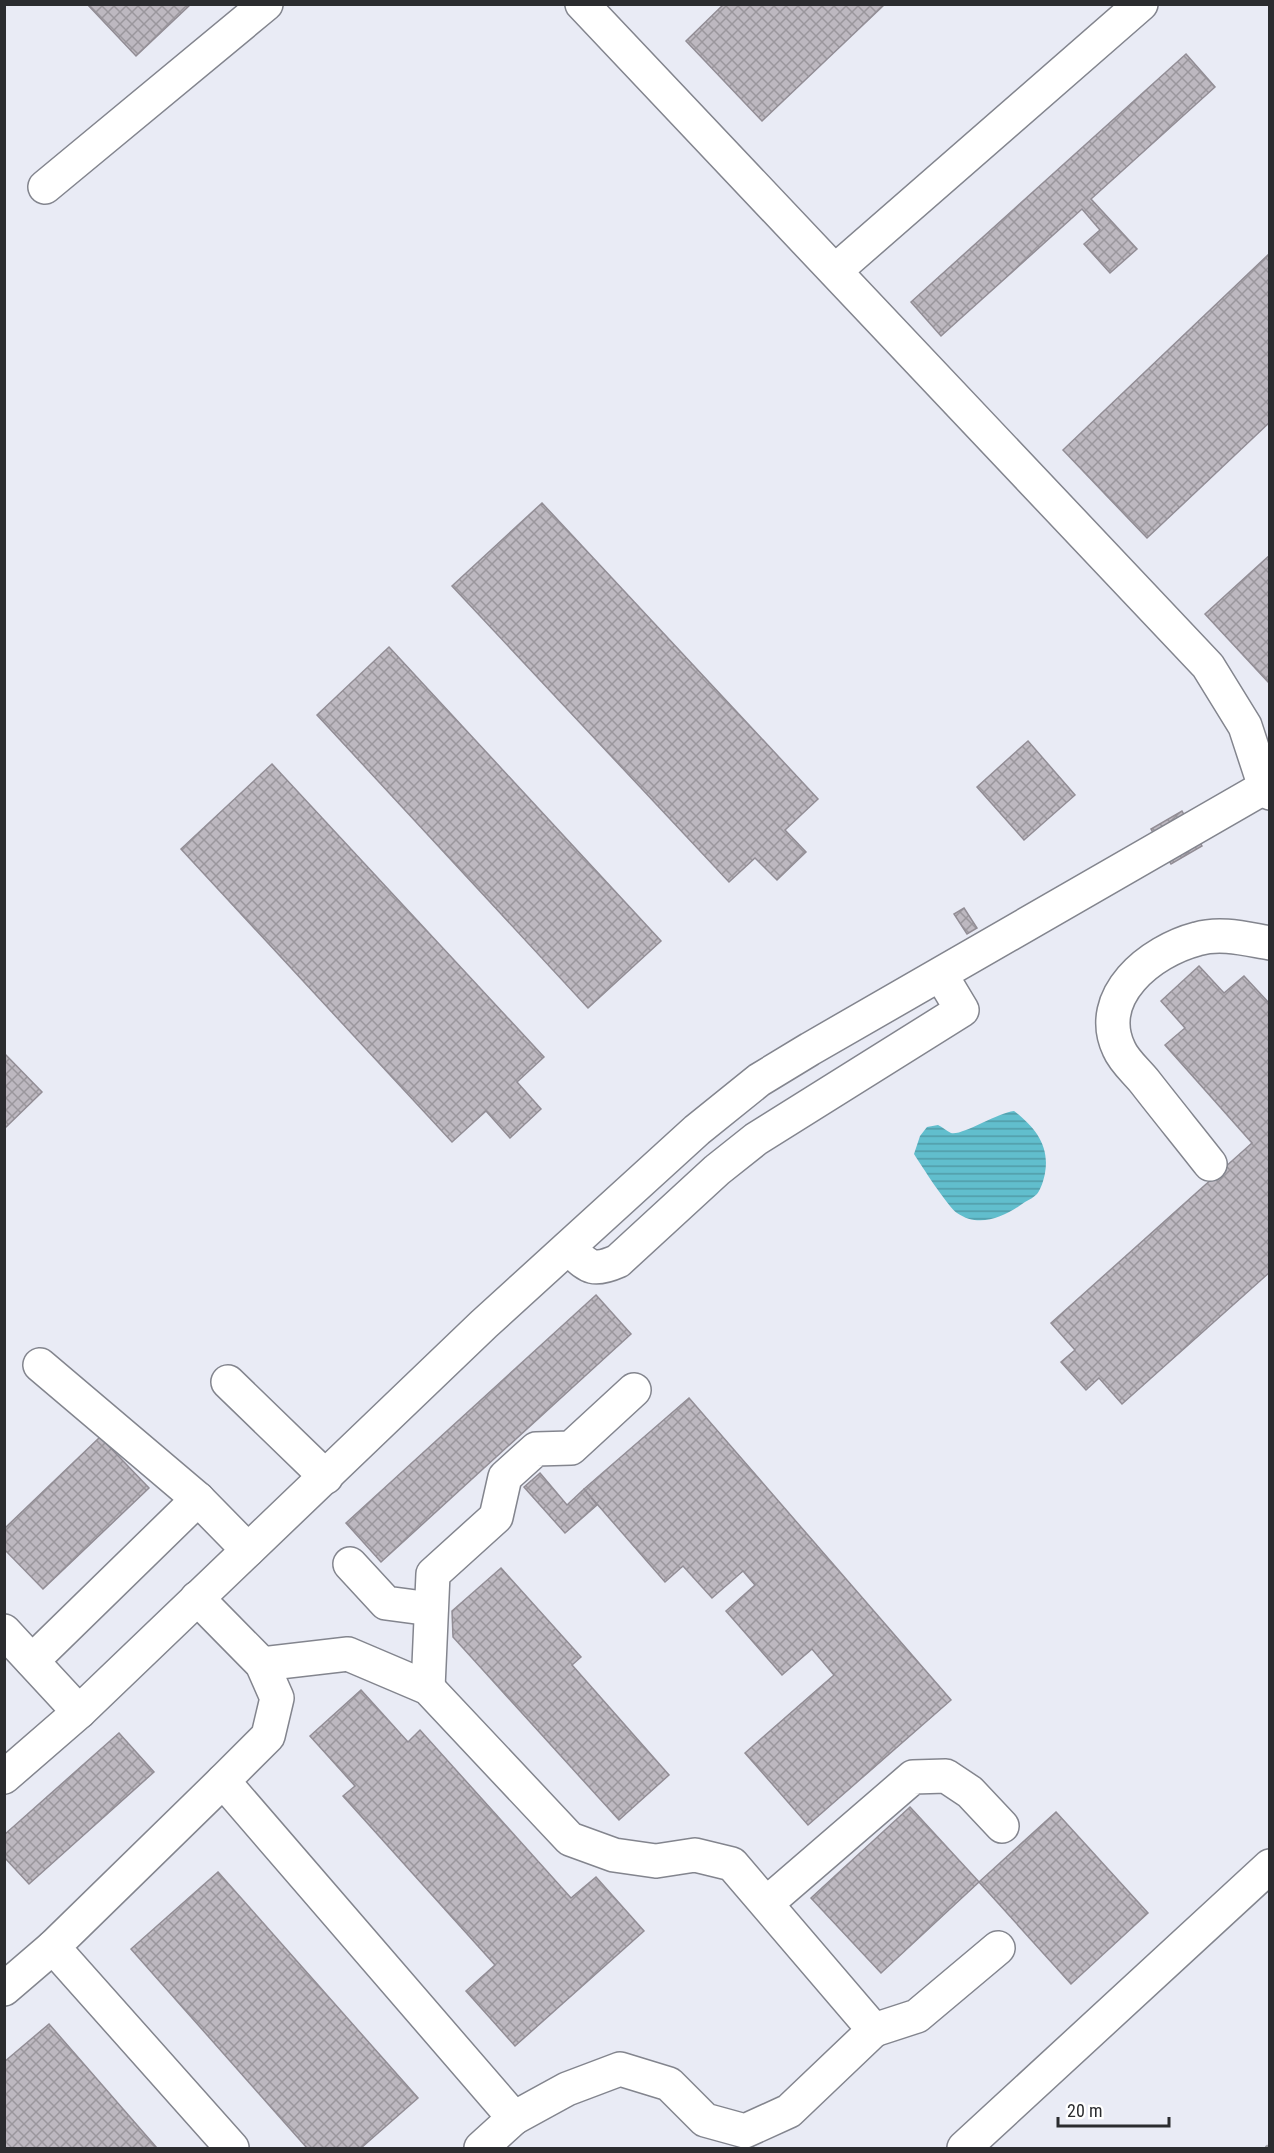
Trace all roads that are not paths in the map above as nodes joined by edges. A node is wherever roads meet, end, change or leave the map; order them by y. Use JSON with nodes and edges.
{"nodes":[{"id":1,"x":266,"y":4,"type":"edge"},
{"id":2,"x":582,"y":4,"type":"edge"},
{"id":3,"x":1140,"y":4,"type":"edge"},
{"id":4,"x":45,"y":187,"type":"dead end"},
{"id":5,"x":835,"y":271,"type":"junction"},
{"id":6,"x":1267,"y":790,"type":"edge"},
{"id":7,"x":1269,"y":943,"type":"edge"},
{"id":8,"x":941,"y":975,"type":"junction"},
{"id":9,"x":1210,"y":1164,"type":"dead end"},
{"id":10,"x":568,"y":1248,"type":"junction"},
{"id":11,"x":40,"y":1365,"type":"dead end"},
{"id":12,"x":228,"y":1382,"type":"dead end"},
{"id":13,"x":634,"y":1390,"type":"dead end"},
{"id":14,"x":326,"y":1477,"type":"junction"},
{"id":15,"x":198,"y":1499,"type":"junction"},
{"id":16,"x":248,"y":1550,"type":"junction"},
{"id":17,"x":350,"y":1564,"type":"dead end"},
{"id":18,"x":197,"y":1598,"type":"junction"},
{"id":19,"x":431,"y":1610,"type":"junction"},
{"id":20,"x":4,"y":1631,"type":"edge"},
{"id":21,"x":32,"y":1661,"type":"junction"},
{"id":22,"x":262,"y":1664,"type":"junction"},
{"id":23,"x":428,"y":1688,"type":"junction"},
{"id":24,"x":79,"y":1712,"type":"junction"},
{"id":25,"x":4,"y":1778,"type":"edge"},
{"id":26,"x":223,"y":1781,"type":"junction"},
{"id":27,"x":1002,"y":1826,"type":"dead end"},
{"id":28,"x":1269,"y":1866,"type":"edge"},
{"id":29,"x":767,"y":1903,"type":"junction"},
{"id":30,"x":52,"y":1947,"type":"junction"},
{"id":31,"x":998,"y":1948,"type":"dead end"},
{"id":32,"x":4,"y":1989,"type":"edge"},
{"id":33,"x":874,"y":2031,"type":"junction"},
{"id":34,"x":514,"y":2118,"type":"junction"},
{"id":35,"x":232,"y":2148,"type":"edge"},
{"id":36,"x":481,"y":2148,"type":"edge"},
{"id":37,"x":964,"y":2148,"type":"edge"}],
"edges":[{"from":1,"to":4,"type":"main road"},
{"from":2,"to":5,"type":"main road"},
{"from":3,"to":5,"type":"main road"},
{"from":5,"to":6,"type":"main road"},
{"from":6,"to":8,"type":"main road"},
{"from":7,"to":9,"type":"main road"},
{"from":8,"to":10,"type":"main road"},
{"from":8,"to":10,"type":"main road"},
{"from":10,"to":14,"type":"main road"},
{"from":11,"to":15,"type":"main road"},
{"from":12,"to":14,"type":"main road"},
{"from":13,"to":19,"type":"main road"},
{"from":14,"to":16,"type":"main road"},
{"from":15,"to":16,"type":"main road"},
{"from":15,"to":21,"type":"main road"},
{"from":16,"to":18,"type":"main road"},
{"from":17,"to":19,"type":"main road"},
{"from":18,"to":22,"type":"main road"},
{"from":18,"to":24,"type":"main road"},
{"from":19,"to":23,"type":"main road"},
{"from":20,"to":21,"type":"main road"},
{"from":21,"to":24,"type":"main road"},
{"from":22,"to":23,"type":"main road"},
{"from":22,"to":26,"type":"main road"},
{"from":23,"to":29,"type":"main road"},
{"from":24,"to":25,"type":"main road"},
{"from":26,"to":30,"type":"main road"},
{"from":26,"to":34,"type":"main road"},
{"from":27,"to":29,"type":"main road"},
{"from":28,"to":37,"type":"main road"},
{"from":29,"to":33,"type":"main road"},
{"from":30,"to":32,"type":"main road"},
{"from":30,"to":35,"type":"main road"},
{"from":31,"to":33,"type":"main road"},
{"from":33,"to":34,"type":"main road"},
{"from":34,"to":36,"type":"main road"}]}
